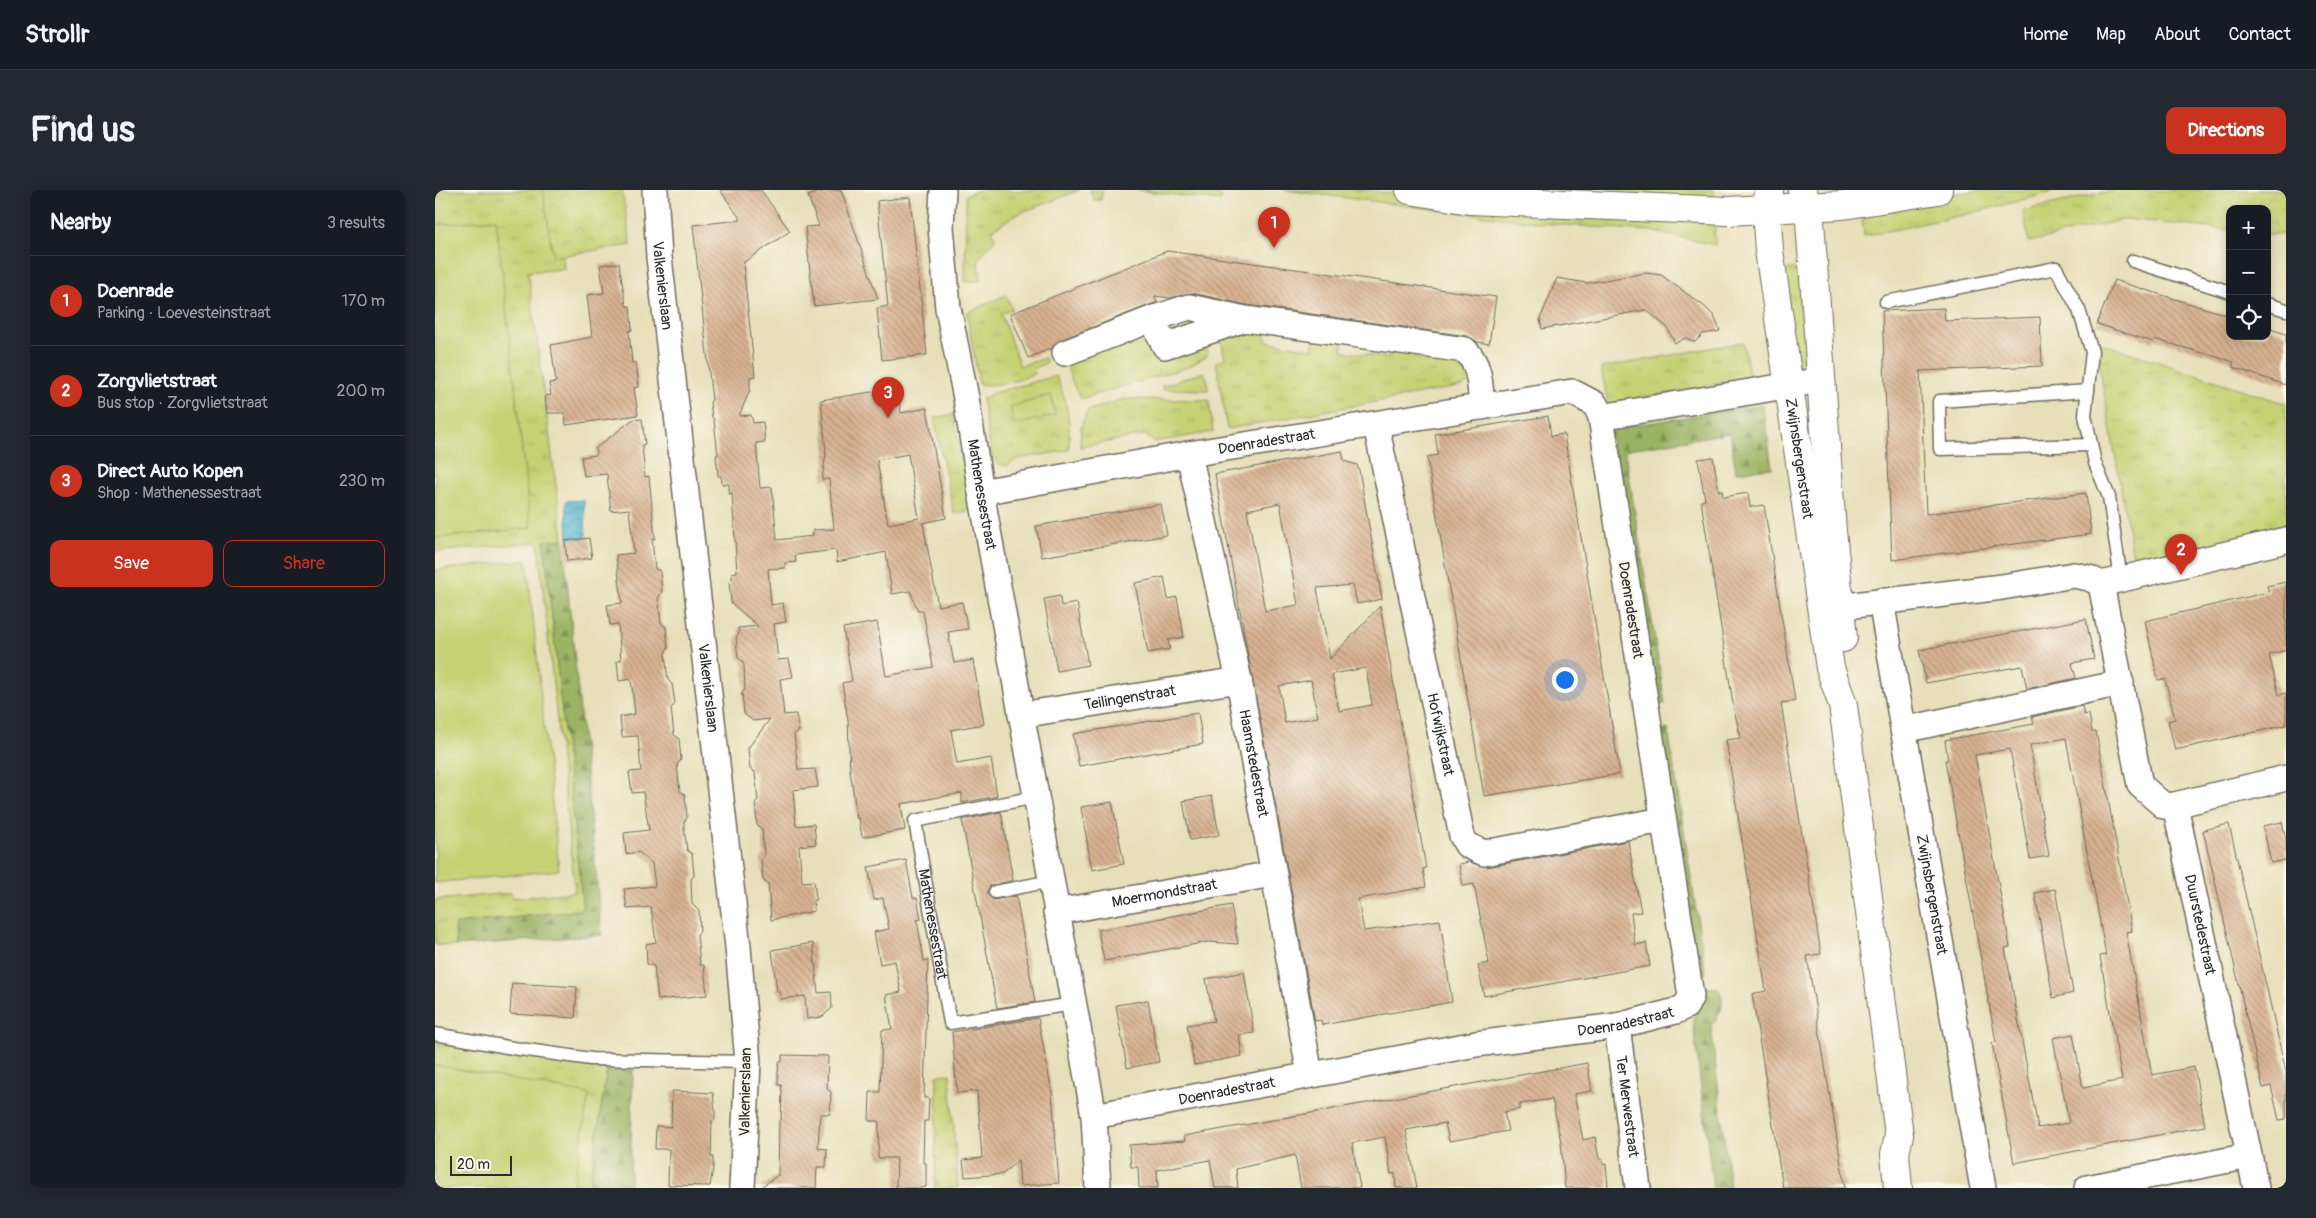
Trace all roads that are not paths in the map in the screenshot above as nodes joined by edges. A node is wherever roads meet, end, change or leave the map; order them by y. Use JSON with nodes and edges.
{"nodes":[{"id":1,"x":655,"y":190,"type":"edge"},
{"id":2,"x":943,"y":190,"type":"edge"},
{"id":3,"x":1409,"y":190,"type":"edge"},
{"id":4,"x":1938,"y":190,"type":"edge"},
{"id":5,"x":1805,"y":199,"type":"edge"},
{"id":6,"x":1767,"y":200,"type":"edge"},
{"id":7,"x":2133,"y":260,"type":"dead end"},
{"id":8,"x":2226,"y":291,"type":"edge"},
{"id":9,"x":1886,"y":302,"type":"dead end"},
{"id":10,"x":2271,"y":305,"type":"edge"},
{"id":11,"x":2286,"y":310,"type":"edge"},
{"id":12,"x":1065,"y":353,"type":"dead end"},
{"id":13,"x":1821,"y":380,"type":"junction"},
{"id":14,"x":1788,"y":385,"type":"junction"},
{"id":15,"x":2088,"y":391,"type":"junction"},
{"id":16,"x":1482,"y":407,"type":"junction"},
{"id":17,"x":1601,"y":416,"type":"junction"},
{"id":18,"x":1376,"y":425,"type":"junction"},
{"id":19,"x":2091,"y":445,"type":"junction"},
{"id":20,"x":1189,"y":454,"type":"junction"},
{"id":21,"x":981,"y":492,"type":"junction"},
{"id":22,"x":2286,"y":540,"type":"edge"},
{"id":23,"x":2111,"y":582,"type":"junction"},
{"id":24,"x":1881,"y":601,"type":"junction"},
{"id":25,"x":1831,"y":608,"type":"junction"},
{"id":26,"x":1239,"y":680,"type":"junction"},
{"id":27,"x":2121,"y":683,"type":"junction"},
{"id":28,"x":1021,"y":715,"type":"junction"},
{"id":29,"x":1903,"y":730,"type":"junction"},
{"id":30,"x":2286,"y":778,"type":"edge"},
{"id":31,"x":1036,"y":797,"type":"junction"},
{"id":32,"x":2175,"y":805,"type":"junction"},
{"id":33,"x":1663,"y":820,"type":"junction"},
{"id":34,"x":1273,"y":874,"type":"junction"},
{"id":35,"x":1051,"y":880,"type":"junction"},
{"id":36,"x":995,"y":892,"type":"dead end"},
{"id":37,"x":1056,"y":912,"type":"junction"},
{"id":38,"x":1073,"y":1004,"type":"junction"},
{"id":39,"x":1617,"y":1026,"type":"junction"},
{"id":40,"x":435,"y":1034,"type":"edge"},
{"id":41,"x":748,"y":1062,"type":"junction"},
{"id":42,"x":1310,"y":1075,"type":"junction"},
{"id":43,"x":1094,"y":1116,"type":"junction"},
{"id":44,"x":1899,"y":1135,"type":"junction"},
{"id":45,"x":2249,"y":1156,"type":"junction"},
{"id":46,"x":742,"y":1188,"type":"edge"},
{"id":47,"x":1098,"y":1188,"type":"edge"},
{"id":48,"x":1638,"y":1188,"type":"edge"},
{"id":49,"x":1899,"y":1188,"type":"edge"},
{"id":50,"x":1914,"y":1188,"type":"edge"},
{"id":51,"x":1983,"y":1188,"type":"edge"},
{"id":52,"x":2087,"y":1188,"type":"edge"},
{"id":53,"x":2256,"y":1188,"type":"edge"}],
"edges":[{"from":1,"to":41,"type":"street","name":"Valkenierslaan"},
{"from":2,"to":21,"type":"street","name":"Mathenessestraat"},
{"from":3,"to":6,"type":"street"},
{"from":4,"to":5,"type":"street"},
{"from":5,"to":6,"type":"street"},
{"from":5,"to":13,"type":"street","name":"Zwijnsbergenstraat"},
{"from":6,"to":14,"type":"street","name":"Zwijnsbergenstraat"},
{"from":7,"to":8,"type":"lane"},
{"from":9,"to":15,"type":"lane"},
{"from":10,"to":11,"type":"lane"},
{"from":12,"to":16,"type":"street"},
{"from":13,"to":14,"type":"street"},
{"from":13,"to":25,"type":"street","name":"Zwijnsbergenstraat"},
{"from":14,"to":17,"type":"street"},
{"from":14,"to":25,"type":"street","name":"Zwijnsbergenstraat"},
{"from":15,"to":19,"type":"lane"},
{"from":15,"to":19,"type":"lane"},
{"from":16,"to":17,"type":"street","name":"Doenradestraat"},
{"from":16,"to":18,"type":"street","name":"Doenradestraat"},
{"from":17,"to":33,"type":"street","name":"Doenradestraat"},
{"from":18,"to":20,"type":"street","name":"Doenradestraat"},
{"from":18,"to":33,"type":"street","name":"Hofwijkstraat"},
{"from":19,"to":23,"type":"lane"},
{"from":20,"to":21,"type":"street","name":"Doenradestraat"},
{"from":20,"to":26,"type":"street","name":"Haamstedestraat"},
{"from":21,"to":28,"type":"street","name":"Mathenessestraat"},
{"from":22,"to":23,"type":"street"},
{"from":23,"to":24,"type":"street"},
{"from":23,"to":27,"type":"street"},
{"from":24,"to":25,"type":"street"},
{"from":24,"to":29,"type":"street","name":"Zwijnsbergenstraat"},
{"from":25,"to":44,"type":"street","name":"Zwijnsbergenstraat"},
{"from":26,"to":28,"type":"street","name":"Teilingenstraat"},
{"from":26,"to":34,"type":"street","name":"Haamstedestraat"},
{"from":27,"to":29,"type":"street"},
{"from":27,"to":32,"type":"street"},
{"from":28,"to":31,"type":"street","name":"Mathenessestraat"},
{"from":29,"to":51,"type":"street","name":"Zwijnsbergenstraat"},
{"from":30,"to":32,"type":"street"},
{"from":31,"to":35,"type":"street","name":"Mathenessestraat"},
{"from":31,"to":38,"type":"lane","name":"Mathenessestraat"},
{"from":32,"to":45,"type":"street","name":"Duurstedestraat"},
{"from":33,"to":39,"type":"street","name":"Doenradestraat"},
{"from":34,"to":37,"type":"street","name":"Moermondstraat"},
{"from":34,"to":42,"type":"street","name":"Haamstedestraat"},
{"from":35,"to":36,"type":"lane"},
{"from":35,"to":37,"type":"street","name":"Mathenessestraat"},
{"from":37,"to":38,"type":"street","name":"Mathenessestraat"},
{"from":38,"to":43,"type":"street","name":"Mathenessestraat"},
{"from":39,"to":42,"type":"street","name":"Doenradestraat"},
{"from":39,"to":48,"type":"street","name":"Ter Merwestraat"},
{"from":40,"to":41,"type":"lane"},
{"from":41,"to":46,"type":"street","name":"Valkenierslaan"},
{"from":42,"to":43,"type":"street","name":"Doenradestraat"},
{"from":43,"to":47,"type":"street","name":"Mathenessestraat"},
{"from":44,"to":49,"type":"street","name":"Zwijnsbergenstraat"},
{"from":44,"to":50,"type":"street","name":"Zwijnsbergenstraat"},
{"from":45,"to":52,"type":"street"},
{"from":45,"to":53,"type":"street","name":"Duurstedestraat"}]}
